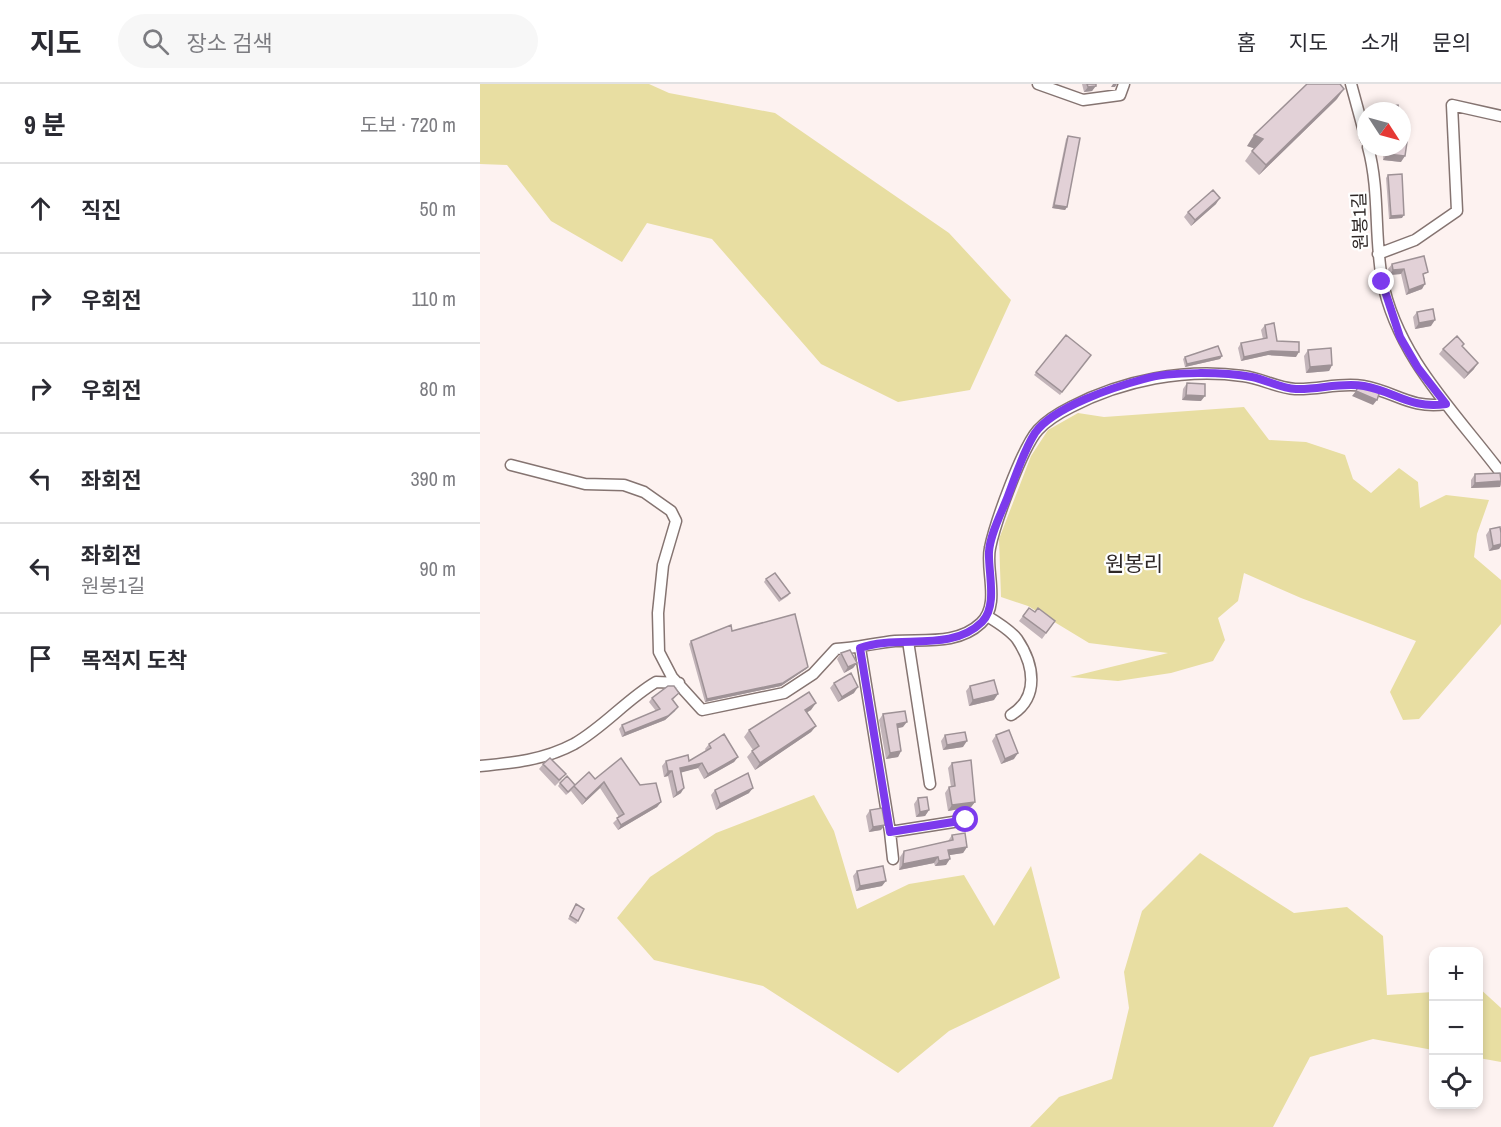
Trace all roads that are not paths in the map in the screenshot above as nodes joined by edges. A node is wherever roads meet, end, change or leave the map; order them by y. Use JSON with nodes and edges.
{"nodes":[{"id":1,"x":1038,"y":84,"type":"edge"},
{"id":2,"x":1124,"y":84,"type":"edge"},
{"id":3,"x":1351,"y":84,"type":"edge"},
{"id":4,"x":1357,"y":106,"type":"edge"},
{"id":5,"x":1501,"y":116,"type":"edge"},
{"id":6,"x":1370,"y":156,"type":"edge"},
{"id":7,"x":1378,"y":254,"type":"junction"},
{"id":8,"x":1446,"y":404,"type":"junction"},
{"id":9,"x":512,"y":465,"type":"dead end"},
{"id":10,"x":1501,"y":474,"type":"edge"},
{"id":11,"x":987,"y":616,"type":"junction"},
{"id":12,"x":908,"y":641,"type":"junction"},
{"id":13,"x":860,"y":648,"type":"junction"},
{"id":14,"x":679,"y":683,"type":"junction"},
{"id":15,"x":1011,"y":715,"type":"dead end"},
{"id":16,"x":480,"y":766,"type":"edge"},
{"id":17,"x":930,"y":784,"type":"dead end"},
{"id":18,"x":966,"y":820,"type":"dead end"},
{"id":19,"x":890,"y":832,"type":"junction"},
{"id":20,"x":893,"y":859,"type":"dead end"}],
"edges":[{"from":1,"to":2,"type":"street"},
{"from":3,"to":4,"type":"street"},
{"from":5,"to":7,"type":"street"},
{"from":6,"to":7,"type":"street","name":"원봉1길"},
{"from":7,"to":8,"type":"street","name":"원봉1길"},
{"from":8,"to":10,"type":"street","name":"원봉1길"},
{"from":8,"to":11,"type":"street"},
{"from":9,"to":14,"type":"street"},
{"from":11,"to":12,"type":"street"},
{"from":11,"to":15,"type":"street"},
{"from":12,"to":13,"type":"street"},
{"from":12,"to":17,"type":"street"},
{"from":13,"to":14,"type":"street"},
{"from":13,"to":19,"type":"street"},
{"from":14,"to":16,"type":"street"},
{"from":18,"to":19,"type":"street"},
{"from":19,"to":20,"type":"street"}]}
